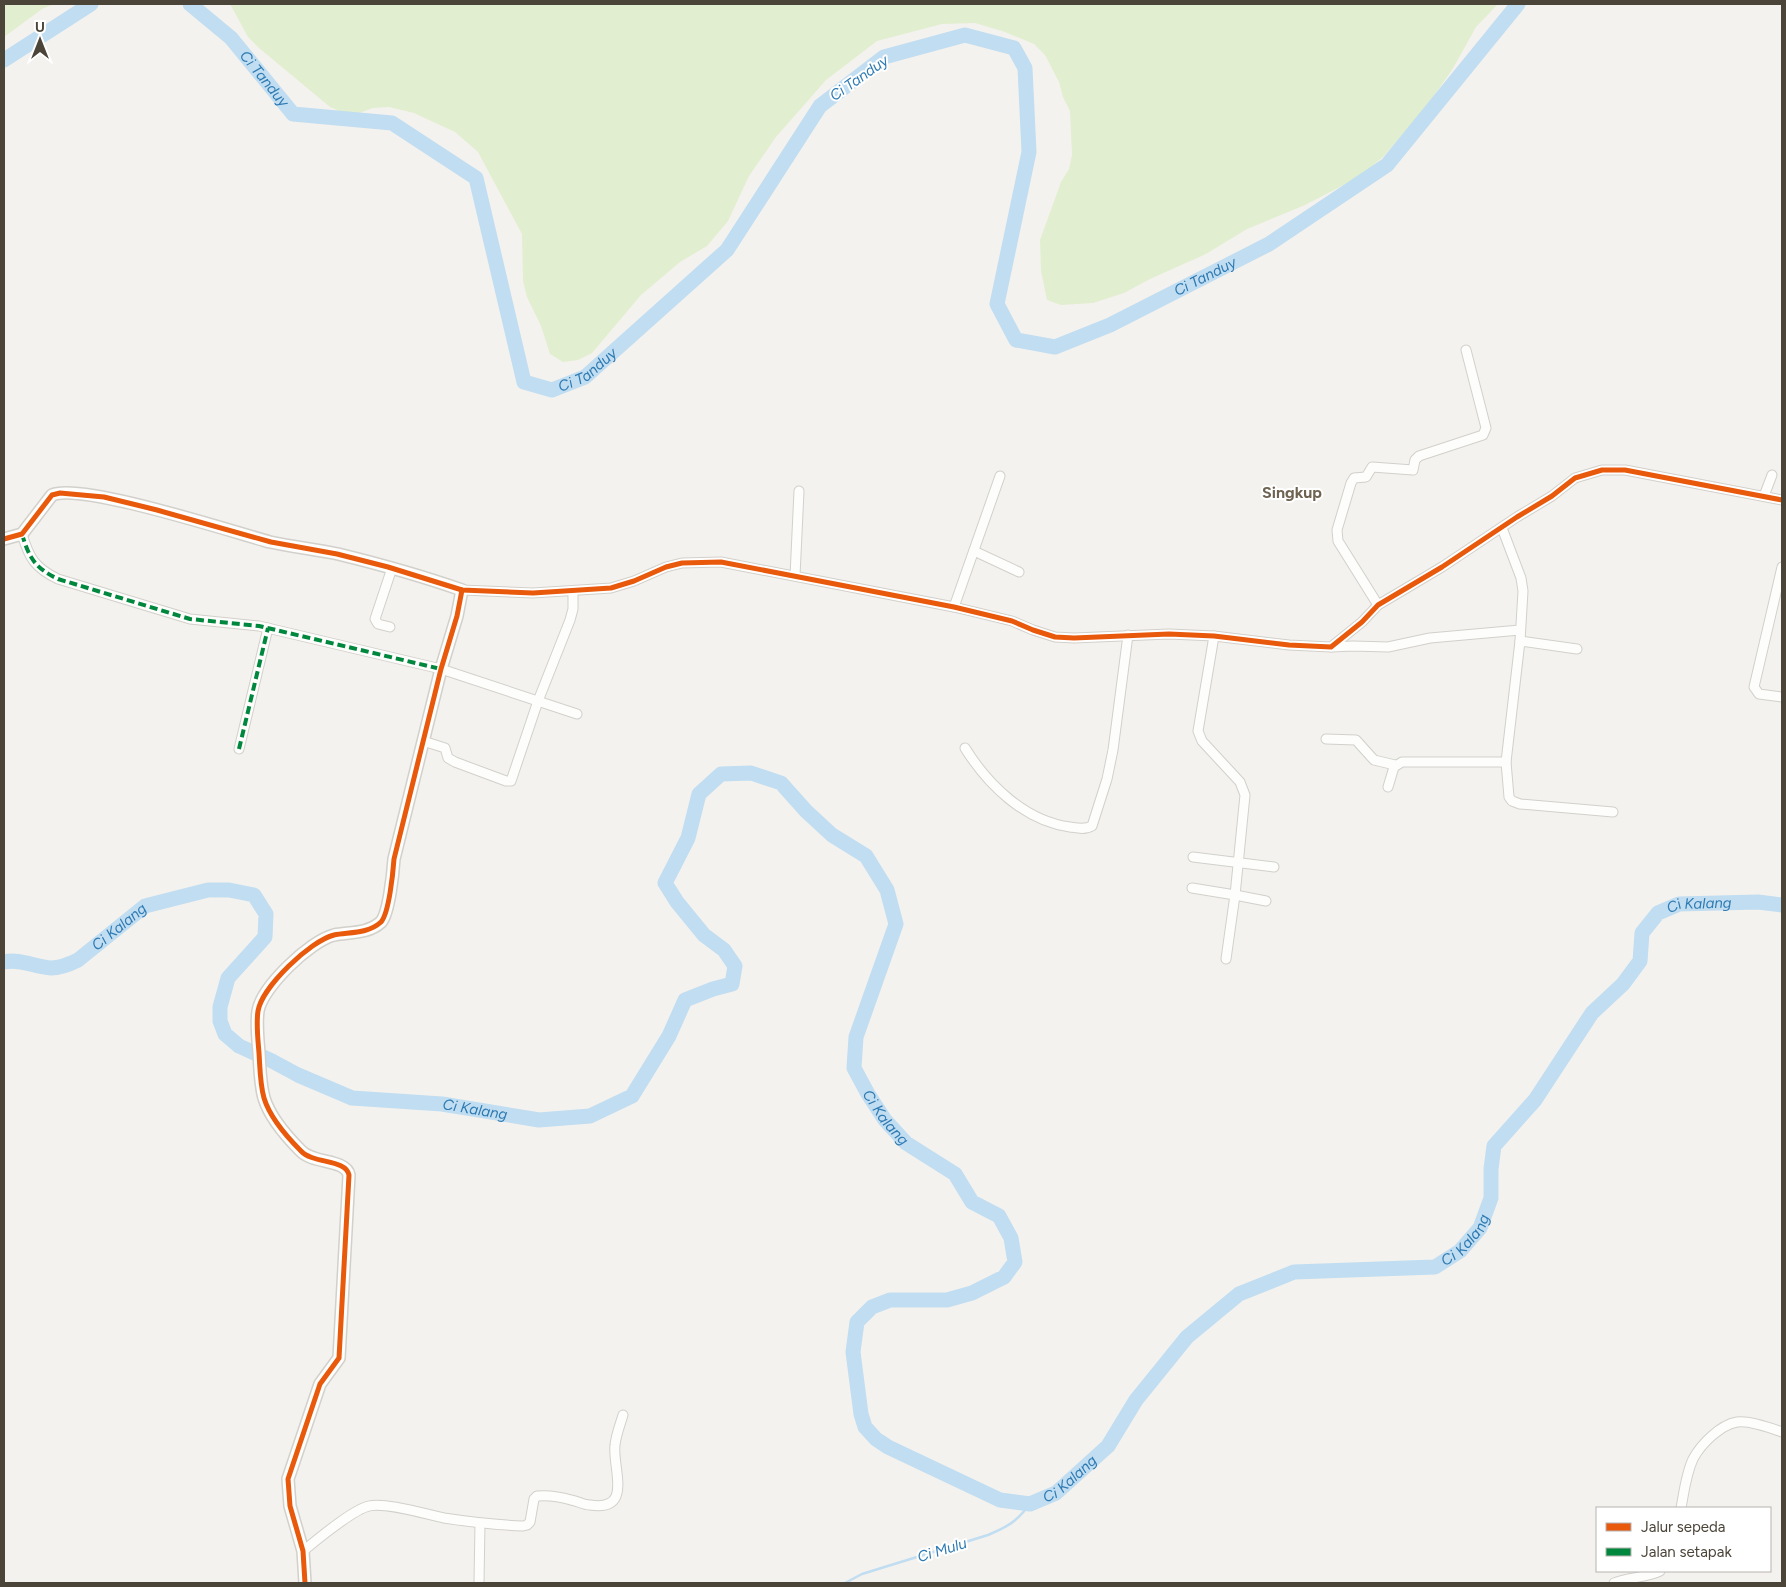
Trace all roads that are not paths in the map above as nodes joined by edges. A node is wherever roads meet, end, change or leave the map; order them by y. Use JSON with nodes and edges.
{"nodes":[{"id":1,"x":1466,"y":350,"type":"dead end"},
{"id":2,"x":1772,"y":474,"type":"dead end"},
{"id":3,"x":1000,"y":476,"type":"dead end"},
{"id":4,"x":799,"y":491,"type":"dead end"},
{"id":5,"x":1764,"y":496,"type":"junction"},
{"id":6,"x":1782,"y":500,"type":"edge"},
{"id":7,"x":1502,"y":528,"type":"junction"},
{"id":8,"x":22,"y":534,"type":"junction"},
{"id":9,"x":4,"y":538,"type":"edge"},
{"id":10,"x":974,"y":551,"type":"junction"},
{"id":11,"x":1782,"y":567,"type":"edge"},
{"id":12,"x":392,"y":568,"type":"junction"},
{"id":13,"x":1019,"y":572,"type":"dead end"},
{"id":14,"x":795,"y":576,"type":"junction"},
{"id":15,"x":462,"y":590,"type":"junction"},
{"id":16,"x":573,"y":591,"type":"junction"},
{"id":17,"x":1378,"y":605,"type":"junction"},
{"id":18,"x":954,"y":607,"type":"junction"},
{"id":19,"x":390,"y":627,"type":"dead end"},
{"id":20,"x":268,"y":628,"type":"junction"},
{"id":21,"x":1520,"y":630,"type":"junction"},
{"id":22,"x":1128,"y":635,"type":"junction"},
{"id":23,"x":1214,"y":636,"type":"junction"},
{"id":24,"x":1520,"y":641,"type":"junction"},
{"id":25,"x":1331,"y":648,"type":"junction"},
{"id":26,"x":1577,"y":648,"type":"dead end"},
{"id":27,"x":441,"y":669,"type":"junction"},
{"id":28,"x":1782,"y":697,"type":"edge"},
{"id":29,"x":538,"y":701,"type":"junction"},
{"id":30,"x":577,"y":714,"type":"dead end"},
{"id":31,"x":1326,"y":739,"type":"dead end"},
{"id":32,"x":424,"y":741,"type":"junction"},
{"id":33,"x":966,"y":748,"type":"dead end"},
{"id":34,"x":239,"y":749,"type":"dead end"},
{"id":35,"x":1506,"y":762,"type":"junction"},
{"id":36,"x":1395,"y":765,"type":"junction"},
{"id":37,"x":1388,"y":787,"type":"dead end"},
{"id":38,"x":1613,"y":812,"type":"dead end"},
{"id":39,"x":1193,"y":857,"type":"dead end"},
{"id":40,"x":1238,"y":862,"type":"junction"},
{"id":41,"x":1274,"y":867,"type":"dead end"},
{"id":42,"x":1192,"y":888,"type":"dead end"},
{"id":43,"x":1235,"y":895,"type":"junction"},
{"id":44,"x":1266,"y":901,"type":"dead end"},
{"id":45,"x":1226,"y":959,"type":"dead end"},
{"id":46,"x":623,"y":1415,"type":"dead end"},
{"id":47,"x":1782,"y":1432,"type":"edge"},
{"id":48,"x":1681,"y":1507,"type":"edge"},
{"id":49,"x":480,"y":1523,"type":"junction"},
{"id":50,"x":303,"y":1551,"type":"junction"},
{"id":51,"x":1658,"y":1572,"type":"edge"},
{"id":52,"x":305,"y":1583,"type":"edge"},
{"id":53,"x":478,"y":1583,"type":"edge"},
{"id":54,"x":1614,"y":1583,"type":"edge"}],
"edges":[{"from":1,"to":17,"type":"street"},
{"from":2,"to":5,"type":"street"},
{"from":3,"to":10,"type":"street"},
{"from":4,"to":14,"type":"street"},
{"from":5,"to":6,"type":"street"},
{"from":5,"to":7,"type":"street"},
{"from":7,"to":17,"type":"street"},
{"from":7,"to":21,"type":"street"},
{"from":8,"to":9,"type":"street"},
{"from":8,"to":12,"type":"street"},
{"from":8,"to":20,"type":"street"},
{"from":10,"to":13,"type":"street"},
{"from":10,"to":18,"type":"street"},
{"from":11,"to":28,"type":"street"},
{"from":12,"to":15,"type":"street"},
{"from":12,"to":19,"type":"street"},
{"from":14,"to":16,"type":"street"},
{"from":14,"to":18,"type":"street"},
{"from":15,"to":16,"type":"street"},
{"from":15,"to":27,"type":"street"},
{"from":16,"to":29,"type":"street"},
{"from":17,"to":25,"type":"street"},
{"from":18,"to":22,"type":"street"},
{"from":20,"to":27,"type":"street"},
{"from":20,"to":34,"type":"street"},
{"from":21,"to":24,"type":"street"},
{"from":21,"to":25,"type":"street"},
{"from":22,"to":23,"type":"street"},
{"from":22,"to":33,"type":"street"},
{"from":23,"to":25,"type":"street"},
{"from":23,"to":40,"type":"street"},
{"from":24,"to":26,"type":"street"},
{"from":24,"to":35,"type":"street"},
{"from":27,"to":29,"type":"street"},
{"from":27,"to":32,"type":"street"},
{"from":29,"to":30,"type":"street"},
{"from":29,"to":32,"type":"street"},
{"from":31,"to":36,"type":"street"},
{"from":32,"to":50,"type":"street"},
{"from":35,"to":36,"type":"street"},
{"from":35,"to":38,"type":"street"},
{"from":36,"to":37,"type":"street"},
{"from":39,"to":40,"type":"street"},
{"from":40,"to":41,"type":"street"},
{"from":40,"to":43,"type":"street"},
{"from":42,"to":43,"type":"street"},
{"from":43,"to":44,"type":"street"},
{"from":43,"to":45,"type":"street"},
{"from":46,"to":49,"type":"street"},
{"from":47,"to":48,"type":"street"},
{"from":49,"to":50,"type":"street"},
{"from":49,"to":53,"type":"street"},
{"from":50,"to":52,"type":"street"},
{"from":51,"to":54,"type":"street"}]}
